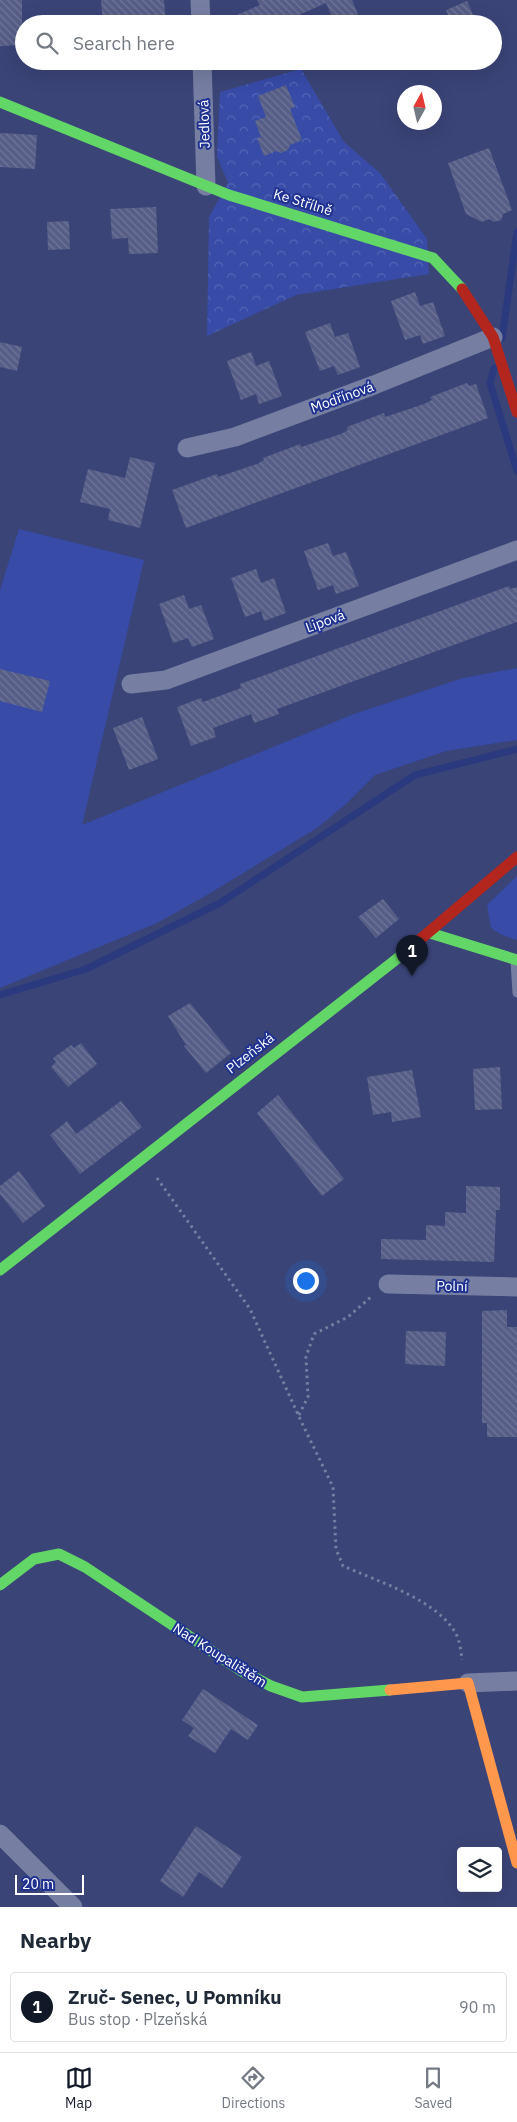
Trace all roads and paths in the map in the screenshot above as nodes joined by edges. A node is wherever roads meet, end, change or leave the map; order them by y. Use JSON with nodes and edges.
{"nodes":[{"id":1,"x":200,"y":0,"type":"edge"},
{"id":2,"x":201,"y":15,"type":"edge"},
{"id":3,"x":202,"y":70,"type":"edge"},
{"id":4,"x":0,"y":102,"type":"edge"},
{"id":5,"x":206,"y":186,"type":"junction"},
{"id":6,"x":493,"y":337,"type":"junction"},
{"id":7,"x":517,"y":412,"type":"edge"},
{"id":8,"x":187,"y":448,"type":"dead end"},
{"id":9,"x":517,"y":550,"type":"edge"},
{"id":10,"x":132,"y":684,"type":"dead end"},
{"id":11,"x":517,"y":857,"type":"edge"},
{"id":12,"x":430,"y":932,"type":"junction"},
{"id":13,"x":516,"y":960,"type":"edge"},
{"id":14,"x":517,"y":994,"type":"edge"},
{"id":15,"x":142,"y":1157,"type":"junction"},
{"id":16,"x":0,"y":1270,"type":"edge"},
{"id":17,"x":388,"y":1284,"type":"joint"},
{"id":18,"x":517,"y":1287,"type":"edge"},
{"id":19,"x":298,"y":1415,"type":"junction"},
{"id":20,"x":0,"y":1585,"type":"edge"},
{"id":21,"x":517,"y":1681,"type":"edge"},
{"id":22,"x":468,"y":1683,"type":"junction"},
{"id":23,"x":0,"y":1834,"type":"edge"},
{"id":24,"x":517,"y":1863,"type":"edge"},
{"id":25,"x":73,"y":1907,"type":"edge"}],
"edges":[{"from":1,"to":2,"type":"street"},
{"from":3,"to":5,"type":"street","name":"Jedlová"},
{"from":4,"to":5,"type":"street","name":"Ke Střílně"},
{"from":5,"to":6,"type":"street","name":"Ke Střílně"},
{"from":6,"to":7,"type":"street","name":"Ke Střílně"},
{"from":6,"to":8,"type":"street","name":"Modřínová"},
{"from":9,"to":10,"type":"street","name":"Lipová"},
{"from":11,"to":12,"type":"street","name":"Plzeňská"},
{"from":12,"to":13,"type":"street"},
{"from":12,"to":15,"type":"street","name":"Plzeňská"},
{"from":13,"to":14,"type":"lane"},
{"from":15,"to":16,"type":"street","name":"Plzeňská"},
{"from":15,"to":19,"type":"path"},
{"from":17,"to":18,"type":"street","name":"Polní"},
{"from":17,"to":19,"type":"path"},
{"from":19,"to":22,"type":"path"},
{"from":20,"to":22,"type":"street","name":"Nad Koupalištěm"},
{"from":21,"to":22,"type":"street","name":"Nad Koupalištěm"},
{"from":22,"to":24,"type":"street"},
{"from":23,"to":25,"type":"street"}]}
